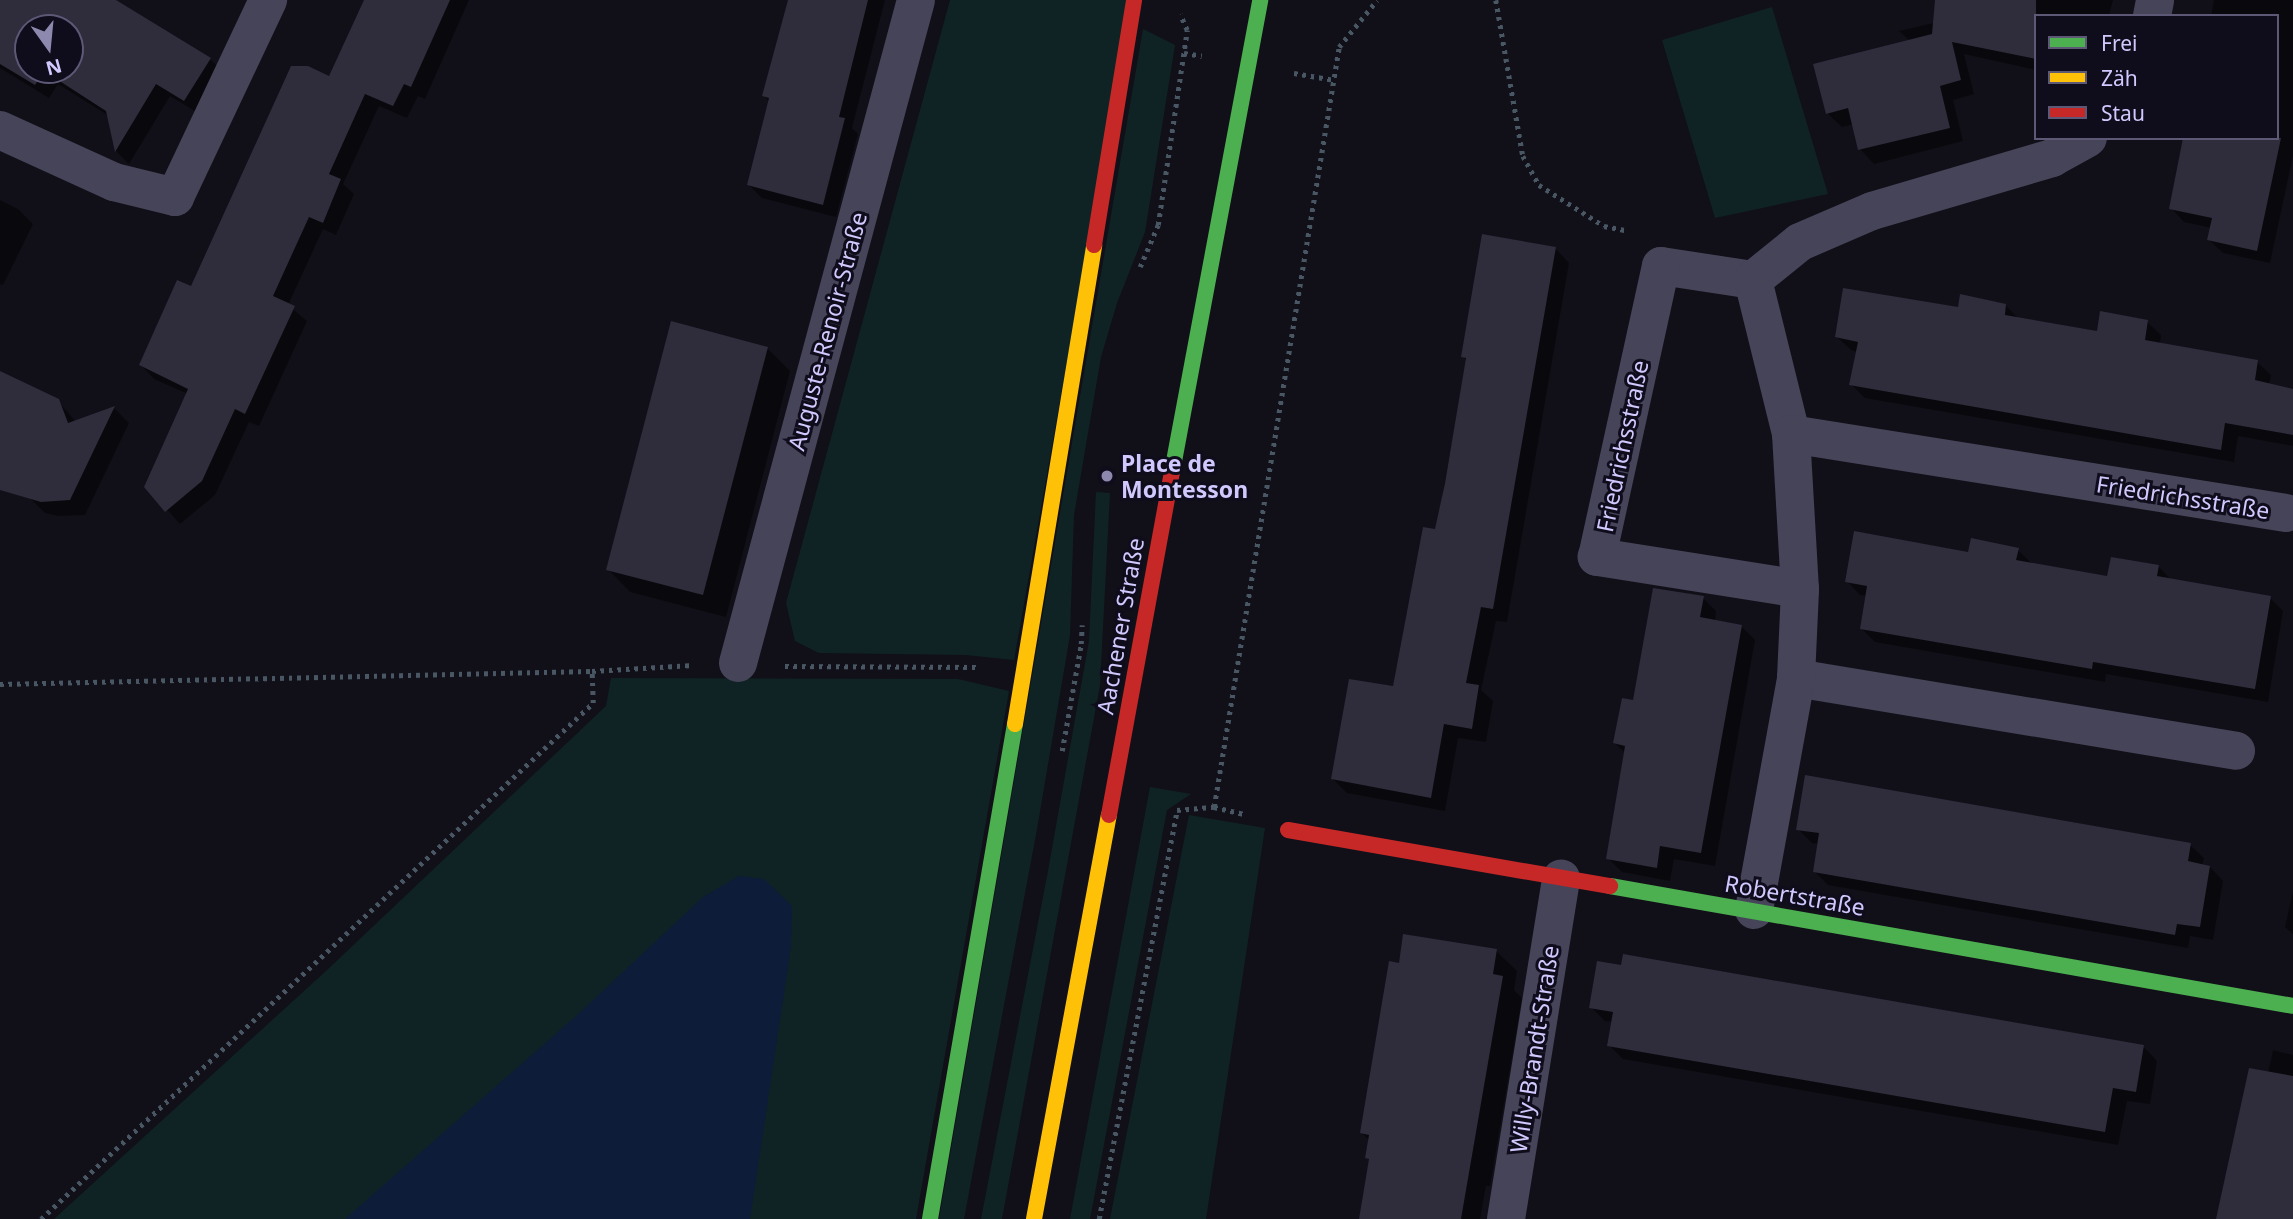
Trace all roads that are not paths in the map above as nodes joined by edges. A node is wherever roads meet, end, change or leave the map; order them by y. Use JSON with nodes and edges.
{"nodes":[{"id":1,"x":268,"y":0,"type":"edge"},
{"id":2,"x":916,"y":0,"type":"edge"},
{"id":3,"x":1134,"y":0,"type":"edge"},
{"id":4,"x":1260,"y":0,"type":"edge"},
{"id":5,"x":0,"y":130,"type":"edge"},
{"id":6,"x":2084,"y":140,"type":"edge"},
{"id":7,"x":1754,"y":280,"type":"junction"},
{"id":8,"x":1791,"y":434,"type":"junction"},
{"id":9,"x":2286,"y":513,"type":"dead end"},
{"id":10,"x":1800,"y":589,"type":"junction"},
{"id":11,"x":738,"y":663,"type":"road end"},
{"id":12,"x":1796,"y":678,"type":"junction"},
{"id":13,"x":2236,"y":751,"type":"dead end"},
{"id":14,"x":1288,"y":830,"type":"dead end"},
{"id":15,"x":1561,"y":878,"type":"junction"},
{"id":16,"x":1754,"y":910,"type":"junction"},
{"id":17,"x":2293,"y":1006,"type":"edge"},
{"id":18,"x":930,"y":1219,"type":"edge"},
{"id":19,"x":1034,"y":1219,"type":"edge"},
{"id":20,"x":1506,"y":1219,"type":"edge"}],
"edges":[{"from":1,"to":5,"type":"street"},
{"from":2,"to":11,"type":"street","name":"Auguste-Renoir-Straße"},
{"from":3,"to":18,"type":"street"},
{"from":4,"to":19,"type":"street","name":"Aachener Straße"},
{"from":6,"to":7,"type":"street"},
{"from":7,"to":8,"type":"street"},
{"from":7,"to":10,"type":"street","name":"Friedrichsstraße"},
{"from":8,"to":9,"type":"street","name":"Friedrichsstraße"},
{"from":8,"to":10,"type":"street"},
{"from":10,"to":12,"type":"street"},
{"from":12,"to":13,"type":"street"},
{"from":12,"to":16,"type":"street"},
{"from":14,"to":15,"type":"street","name":"Robertstraße"},
{"from":15,"to":16,"type":"street","name":"Robertstraße"},
{"from":15,"to":20,"type":"street","name":"Willy-Brandt-Straße"},
{"from":16,"to":17,"type":"street","name":"Robertstraße"}]}
